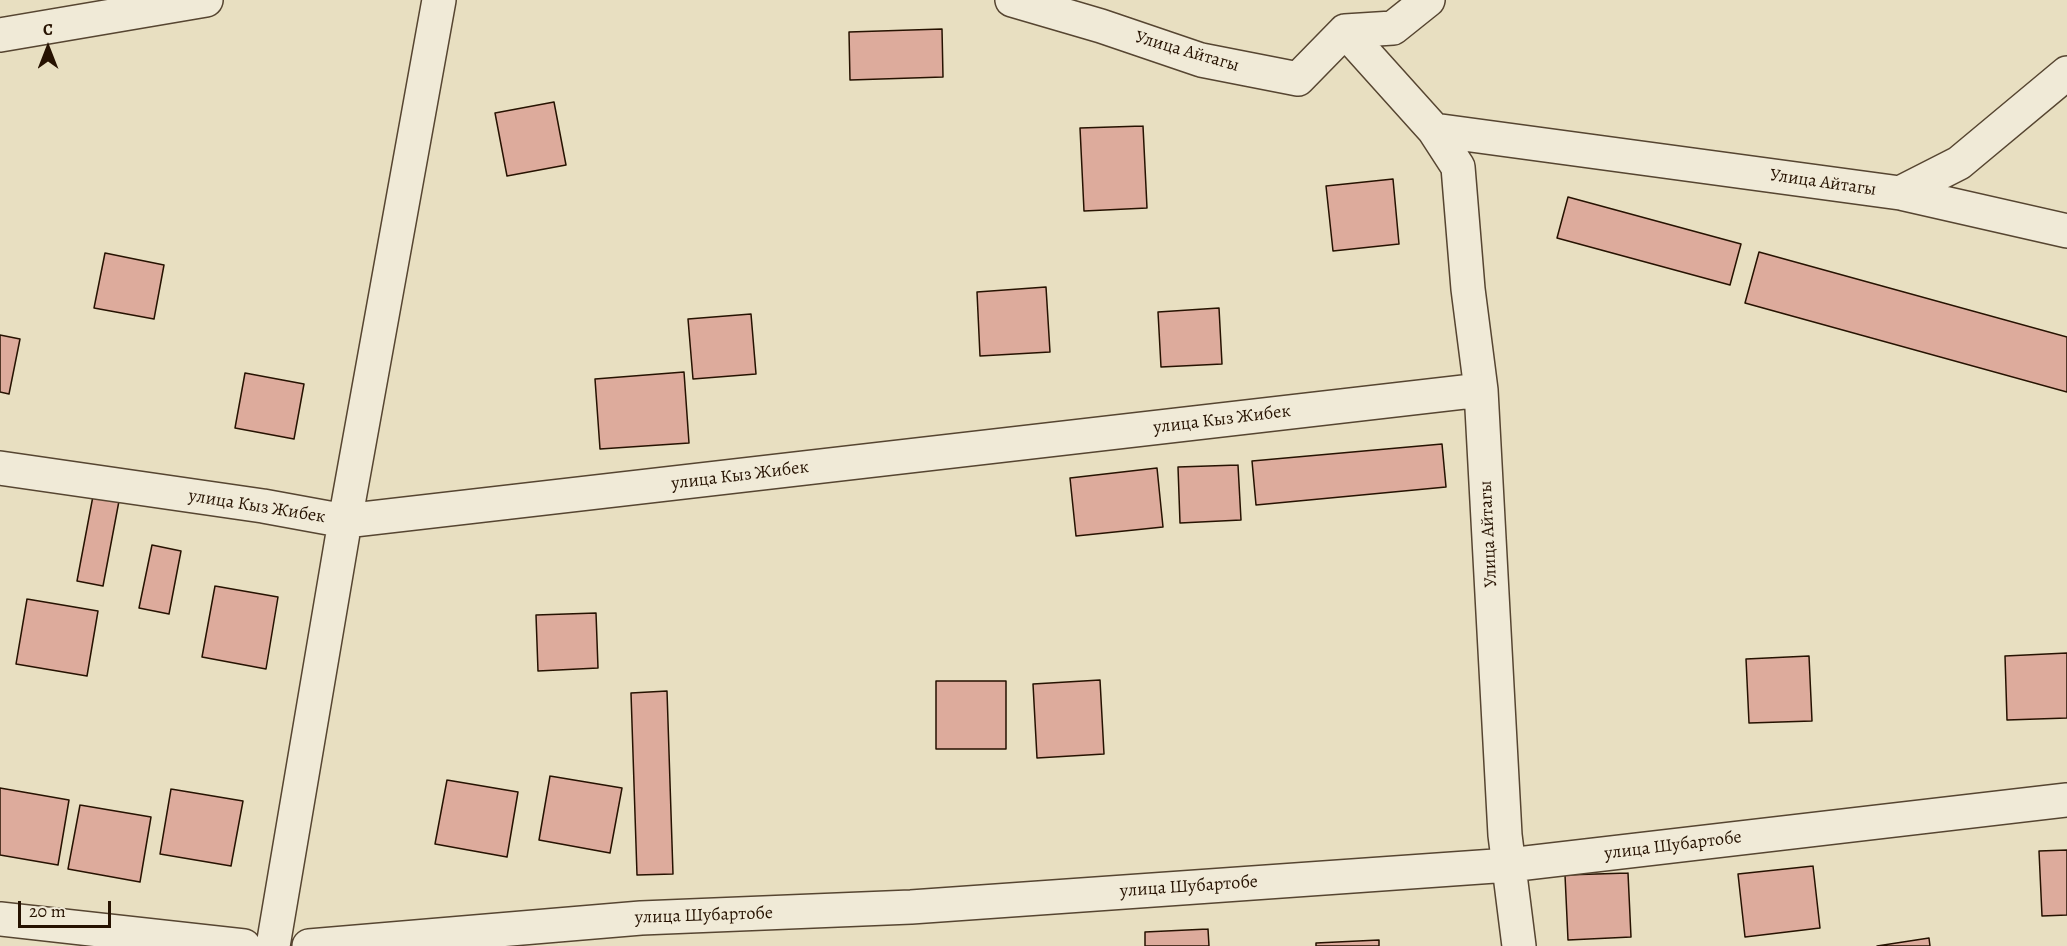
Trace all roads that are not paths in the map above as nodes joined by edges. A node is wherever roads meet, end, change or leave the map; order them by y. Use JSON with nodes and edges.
{"nodes":[{"id":1,"x":440,"y":0,"type":"edge"},
{"id":2,"x":1012,"y":0,"type":"edge"},
{"id":3,"x":1428,"y":0,"type":"edge"},
{"id":4,"x":196,"y":1,"type":"edge"},
{"id":5,"x":1345,"y":31,"type":"junction"},
{"id":6,"x":0,"y":34,"type":"edge"},
{"id":7,"x":2067,"y":73,"type":"edge"},
{"id":8,"x":1434,"y":130,"type":"junction"},
{"id":9,"x":1900,"y":193,"type":"junction"},
{"id":10,"x":2067,"y":231,"type":"edge"},
{"id":11,"x":1481,"y":390,"type":"junction"},
{"id":12,"x":0,"y":468,"type":"edge"},
{"id":13,"x":345,"y":521,"type":"junction"},
{"id":14,"x":2067,"y":800,"type":"edge"},
{"id":15,"x":1509,"y":865,"type":"junction"},
{"id":16,"x":0,"y":919,"type":"edge"},
{"id":17,"x":244,"y":946,"type":"edge"},
{"id":18,"x":273,"y":946,"type":"edge"},
{"id":19,"x":309,"y":946,"type":"edge"},
{"id":20,"x":1519,"y":946,"type":"edge"}],
"edges":[{"from":1,"to":13,"type":"street"},
{"from":2,"to":5,"type":"street","name":"Улица Айтагы"},
{"from":3,"to":5,"type":"street"},
{"from":4,"to":6,"type":"street"},
{"from":5,"to":8,"type":"street","name":"Улица Айтагы"},
{"from":7,"to":9,"type":"street"},
{"from":8,"to":9,"type":"street","name":"Улица Айтагы"},
{"from":8,"to":11,"type":"street","name":"Улица Айтагы"},
{"from":9,"to":10,"type":"street","name":"Улица Айтагы"},
{"from":11,"to":13,"type":"street","name":"улица Кыз Жибек"},
{"from":11,"to":15,"type":"street","name":"Улица Айтагы"},
{"from":12,"to":13,"type":"street","name":"улица Кыз Жибек"},
{"from":13,"to":18,"type":"street"},
{"from":14,"to":15,"type":"street","name":"улица Шубартобе"},
{"from":15,"to":19,"type":"street","name":"улица Шубартобе"},
{"from":15,"to":20,"type":"street","name":"Улица Айтагы"},
{"from":16,"to":17,"type":"street"}]}
